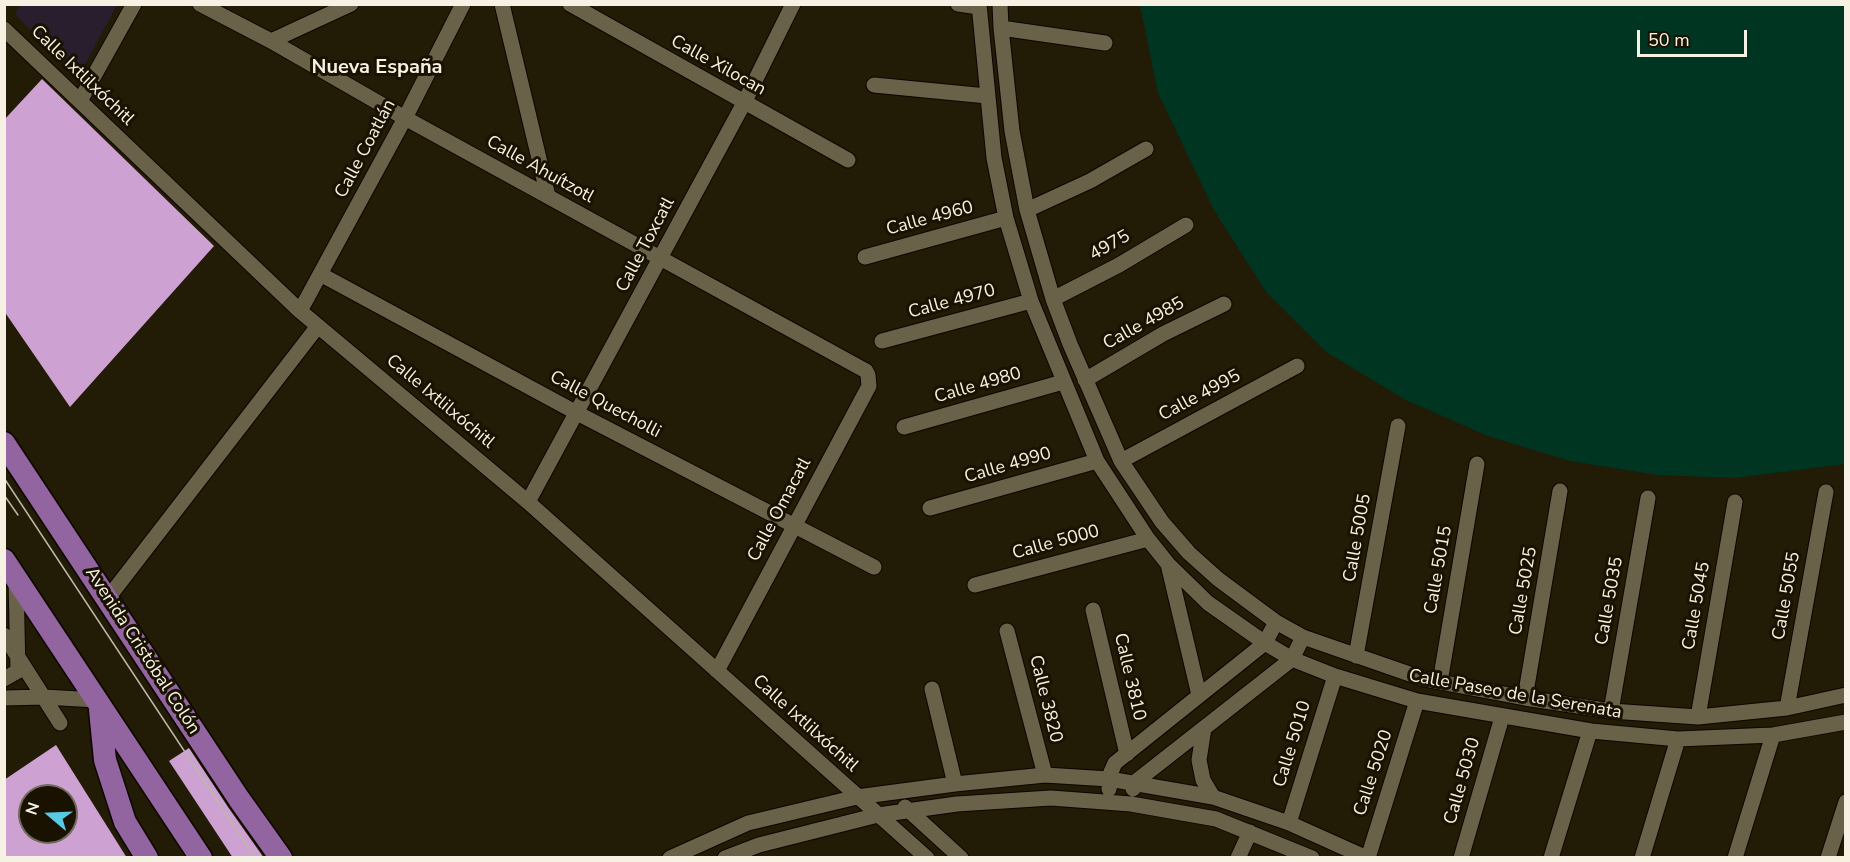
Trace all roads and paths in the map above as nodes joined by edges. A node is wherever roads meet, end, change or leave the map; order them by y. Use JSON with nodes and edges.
{"nodes":[{"id":1,"x":134,"y":4,"type":"edge"},
{"id":2,"x":200,"y":4,"type":"edge"},
{"id":3,"x":351,"y":4,"type":"edge"},
{"id":4,"x":463,"y":4,"type":"edge"},
{"id":5,"x":502,"y":4,"type":"edge"},
{"id":6,"x":570,"y":4,"type":"edge"},
{"id":7,"x":793,"y":4,"type":"edge"},
{"id":8,"x":958,"y":4,"type":"edge"},
{"id":9,"x":1000,"y":4,"type":"edge"},
{"id":10,"x":979,"y":6,"type":"edge"},
{"id":11,"x":1000,"y":28,"type":"junction"},
{"id":12,"x":4,"y":29,"type":"edge"},
{"id":13,"x":271,"y":41,"type":"junction"},
{"id":14,"x":1105,"y":43,"type":"dead end"},
{"id":15,"x":874,"y":85,"type":"dead end"},
{"id":16,"x":987,"y":96,"type":"junction"},
{"id":17,"x":80,"y":101,"type":"junction"},
{"id":18,"x":744,"y":103,"type":"junction"},
{"id":19,"x":405,"y":118,"type":"junction"},
{"id":20,"x":1146,"y":149,"type":"dead end"},
{"id":21,"x":848,"y":160,"type":"dead end"},
{"id":22,"x":548,"y":196,"type":"junction"},
{"id":23,"x":1027,"y":210,"type":"junction"},
{"id":24,"x":1006,"y":218,"type":"junction"},
{"id":25,"x":1186,"y":225,"type":"dead end"},
{"id":26,"x":865,"y":257,"type":"dead end"},
{"id":27,"x":661,"y":259,"type":"junction"},
{"id":28,"x":320,"y":274,"type":"junction"},
{"id":29,"x":1053,"y":299,"type":"junction"},
{"id":30,"x":1031,"y":301,"type":"junction"},
{"id":31,"x":1224,"y":304,"type":"dead end"},
{"id":32,"x":300,"y":311,"type":"junction"},
{"id":33,"x":318,"y":326,"type":"junction"},
{"id":34,"x":882,"y":341,"type":"dead end"},
{"id":35,"x":1297,"y":366,"type":"dead end"},
{"id":36,"x":862,"y":367,"type":"joint"},
{"id":37,"x":1085,"y":380,"type":"junction"},
{"id":38,"x":1063,"y":382,"type":"junction"},
{"id":39,"x":577,"y":413,"type":"junction"},
{"id":40,"x":1398,"y":426,"type":"dead end"},
{"id":41,"x":903,"y":427,"type":"dead end"},
{"id":42,"x":4,"y":443,"type":"edge"},
{"id":43,"x":1097,"y":461,"type":"junction"},
{"id":44,"x":1121,"y":461,"type":"junction"},
{"id":45,"x":1477,"y":464,"type":"dead end"},
{"id":46,"x":1560,"y":491,"type":"dead end"},
{"id":47,"x":1826,"y":492,"type":"dead end"},
{"id":48,"x":1648,"y":498,"type":"dead end"},
{"id":49,"x":528,"y":502,"type":"junction"},
{"id":50,"x":1735,"y":502,"type":"dead end"},
{"id":51,"x":930,"y":508,"type":"dead end"},
{"id":52,"x":794,"y":526,"type":"junction"},
{"id":53,"x":1148,"y":539,"type":"junction"},
{"id":54,"x":1168,"y":564,"type":"junction"},
{"id":55,"x":8,"y":567,"type":"edge"},
{"id":56,"x":874,"y":567,"type":"dead end"},
{"id":57,"x":975,"y":585,"type":"dead end"},
{"id":58,"x":108,"y":598,"type":"junction"},
{"id":59,"x":1093,"y":610,"type":"dead end"},
{"id":60,"x":1276,"y":622,"type":"junction"},
{"id":61,"x":1008,"y":631,"type":"dead end"},
{"id":62,"x":4,"y":635,"type":"edge"},
{"id":63,"x":1303,"y":637,"type":"junction"},
{"id":64,"x":1265,"y":643,"type":"junction"},
{"id":65,"x":18,"y":656,"type":"junction"},
{"id":66,"x":1356,"y":656,"type":"junction"},
{"id":67,"x":1292,"y":659,"type":"junction"},
{"id":68,"x":717,"y":671,"type":"junction"},
{"id":69,"x":1335,"y":676,"type":"junction"},
{"id":70,"x":4,"y":679,"type":"edge"},
{"id":71,"x":1440,"y":682,"type":"junction"},
{"id":72,"x":932,"y":689,"type":"dead end"},
{"id":73,"x":1199,"y":695,"type":"junction"},
{"id":74,"x":1845,"y":695,"type":"edge"},
{"id":75,"x":44,"y":697,"type":"junction"},
{"id":76,"x":4,"y":698,"type":"edge"},
{"id":77,"x":1525,"y":699,"type":"junction"},
{"id":78,"x":1418,"y":701,"type":"junction"},
{"id":79,"x":98,"y":703,"type":"junction"},
{"id":80,"x":1787,"y":708,"type":"junction"},
{"id":81,"x":1611,"y":711,"type":"junction"},
{"id":82,"x":1502,"y":717,"type":"junction"},
{"id":83,"x":1698,"y":717,"type":"junction"},
{"id":84,"x":60,"y":723,"type":"dead end"},
{"id":85,"x":1844,"y":723,"type":"edge"},
{"id":86,"x":1204,"y":728,"type":"junction"},
{"id":87,"x":1590,"y":731,"type":"junction"},
{"id":88,"x":1773,"y":735,"type":"junction"},
{"id":89,"x":1678,"y":739,"type":"junction"},
{"id":90,"x":1845,"y":739,"type":"edge"},
{"id":91,"x":1127,"y":754,"type":"junction"},
{"id":92,"x":1045,"y":775,"type":"junction"},
{"id":93,"x":1109,"y":779,"type":"junction"},
{"id":94,"x":1134,"y":783,"type":"junction"},
{"id":95,"x":955,"y":784,"type":"junction"},
{"id":96,"x":889,"y":793,"type":"junction"},
{"id":97,"x":857,"y":797,"type":"junction"},
{"id":98,"x":1212,"y":797,"type":"junction"},
{"id":99,"x":1108,"y":801,"type":"junction"},
{"id":100,"x":1845,"y":802,"type":"edge"},
{"id":101,"x":1131,"y":804,"type":"junction"},
{"id":102,"x":909,"y":810,"type":"junction"},
{"id":103,"x":878,"y":815,"type":"junction"},
{"id":104,"x":1289,"y":823,"type":"junction"},
{"id":105,"x":1250,"y":832,"type":"junction"},
{"id":106,"x":147,"y":858,"type":"edge"},
{"id":107,"x":201,"y":858,"type":"edge"},
{"id":108,"x":280,"y":858,"type":"edge"},
{"id":109,"x":670,"y":858,"type":"edge"},
{"id":110,"x":725,"y":858,"type":"edge"},
{"id":111,"x":927,"y":858,"type":"edge"},
{"id":112,"x":961,"y":858,"type":"edge"},
{"id":113,"x":1238,"y":858,"type":"edge"},
{"id":114,"x":1312,"y":858,"type":"edge"},
{"id":115,"x":1367,"y":858,"type":"edge"},
{"id":116,"x":1461,"y":858,"type":"edge"},
{"id":117,"x":1551,"y":858,"type":"edge"},
{"id":118,"x":1642,"y":858,"type":"edge"},
{"id":119,"x":1735,"y":858,"type":"edge"},
{"id":120,"x":1828,"y":858,"type":"edge"}],
"edges":[{"from":1,"to":17,"type":"street"},
{"from":2,"to":13,"type":"street","name":"Calle Ahuítzotl"},
{"from":3,"to":13,"type":"street"},
{"from":4,"to":19,"type":"street","name":"Calle Coatlán"},
{"from":5,"to":22,"type":"street"},
{"from":6,"to":18,"type":"street","name":"Calle Xilocan"},
{"from":7,"to":18,"type":"street","name":"Calle Toxcatl"},
{"from":8,"to":10,"type":"street"},
{"from":9,"to":11,"type":"street","name":"Calle Paseo de la Serenata"},
{"from":10,"to":16,"type":"street","name":"Calle Paseo de la Serenata"},
{"from":11,"to":14,"type":"street"},
{"from":11,"to":23,"type":"street","name":"Calle Paseo de la Serenata"},
{"from":12,"to":17,"type":"street","name":"Calle Ixtlilxóchitl"},
{"from":13,"to":19,"type":"street","name":"Calle Ahuítzotl"},
{"from":15,"to":16,"type":"street"},
{"from":16,"to":24,"type":"street","name":"Calle Paseo de la Serenata"},
{"from":17,"to":32,"type":"street","name":"Calle Ixtlilxóchitl"},
{"from":18,"to":21,"type":"street","name":"Calle Xilocan"},
{"from":18,"to":27,"type":"street","name":"Calle Toxcatl"},
{"from":19,"to":22,"type":"street","name":"Calle Ahuítzotl"},
{"from":19,"to":28,"type":"street","name":"Calle Coatlán"},
{"from":20,"to":23,"type":"street"},
{"from":22,"to":27,"type":"street","name":"Calle Ahuítzotl"},
{"from":23,"to":29,"type":"street","name":"Calle Paseo de la Serenata"},
{"from":24,"to":26,"type":"street","name":"Calle 4960"},
{"from":24,"to":30,"type":"street","name":"Calle Paseo de la Serenata"},
{"from":25,"to":29,"type":"street","name":"4975"},
{"from":27,"to":36,"type":"street","name":"Calle Ahuítzotl"},
{"from":27,"to":39,"type":"street","name":"Calle Toxcatl"},
{"from":28,"to":32,"type":"street","name":"Calle Coatlán"},
{"from":28,"to":39,"type":"street","name":"Calle Quecholli"},
{"from":29,"to":37,"type":"street","name":"Calle Paseo de la Serenata"},
{"from":30,"to":34,"type":"street","name":"Calle 4970"},
{"from":30,"to":38,"type":"street","name":"Calle Paseo de la Serenata"},
{"from":31,"to":37,"type":"street","name":"Calle 4985"},
{"from":32,"to":33,"type":"street","name":"Calle Ixtlilxóchitl"},
{"from":33,"to":49,"type":"street","name":"Calle Ixtlilxóchitl"},
{"from":33,"to":58,"type":"street"},
{"from":35,"to":44,"type":"street","name":"Calle 4995"},
{"from":36,"to":52,"type":"street","name":"Calle Omacatl"},
{"from":37,"to":44,"type":"street","name":"Calle Paseo de la Serenata"},
{"from":38,"to":41,"type":"street","name":"Calle 4980"},
{"from":38,"to":43,"type":"street","name":"Calle Paseo de la Serenata"},
{"from":39,"to":49,"type":"street","name":"Calle Toxcatl"},
{"from":39,"to":52,"type":"street","name":"Calle Quecholli"},
{"from":40,"to":66,"type":"street","name":"Calle 5005"},
{"from":42,"to":58,"type":"main road","name":"Avenida Cristóbal Colón"},
{"from":43,"to":51,"type":"street","name":"Calle 4990"},
{"from":43,"to":53,"type":"street","name":"Calle Paseo de la Serenata"},
{"from":44,"to":60,"type":"street","name":"Calle Paseo de la Serenata"},
{"from":45,"to":71,"type":"street","name":"Calle 5015"},
{"from":46,"to":77,"type":"street","name":"Calle 5025"},
{"from":47,"to":80,"type":"street","name":"Calle 5055"},
{"from":48,"to":81,"type":"street","name":"Calle 5035"},
{"from":49,"to":68,"type":"street","name":"Calle Ixtlilxóchitl"},
{"from":50,"to":83,"type":"street","name":"Calle 5045"},
{"from":52,"to":56,"type":"street","name":"Calle Quecholli"},
{"from":52,"to":68,"type":"street","name":"Calle Omacatl"},
{"from":53,"to":54,"type":"street","name":"Calle Paseo de la Serenata"},
{"from":53,"to":57,"type":"street","name":"Calle 5000"},
{"from":54,"to":64,"type":"street","name":"Calle Paseo de la Serenata"},
{"from":54,"to":73,"type":"street"},
{"from":55,"to":65,"type":"street"},
{"from":55,"to":79,"type":"main road"},
{"from":58,"to":108,"type":"main road","name":"Avenida Cristóbal Colón"},
{"from":59,"to":91,"type":"street","name":"Calle 3810"},
{"from":60,"to":63,"type":"street","name":"Calle Paseo de la Serenata"},
{"from":60,"to":64,"type":"street"},
{"from":61,"to":92,"type":"street","name":"Calle 3820"},
{"from":62,"to":65,"type":"street"},
{"from":63,"to":66,"type":"street","name":"Calle Paseo de la Serenata"},
{"from":63,"to":67,"type":"street"},
{"from":64,"to":67,"type":"street","name":"Calle Paseo de la Serenata"},
{"from":64,"to":73,"type":"street"},
{"from":65,"to":70,"type":"street"},
{"from":65,"to":75,"type":"street"},
{"from":66,"to":71,"type":"street","name":"Calle Paseo de la Serenata"},
{"from":67,"to":69,"type":"street","name":"Calle Paseo de la Serenata"},
{"from":67,"to":86,"type":"street"},
{"from":68,"to":97,"type":"street","name":"Calle Ixtlilxóchitl"},
{"from":69,"to":78,"type":"street","name":"Calle Paseo de la Serenata"},
{"from":69,"to":104,"type":"street","name":"Calle 5010"},
{"from":71,"to":77,"type":"street","name":"Calle Paseo de la Serenata"},
{"from":72,"to":95,"type":"street"},
{"from":73,"to":91,"type":"street"},
{"from":74,"to":80,"type":"street","name":"Calle Paseo de la Serenata"},
{"from":75,"to":76,"type":"street"},
{"from":75,"to":79,"type":"street"},
{"from":75,"to":84,"type":"street"},
{"from":77,"to":81,"type":"street","name":"Calle Paseo de la Serenata"},
{"from":78,"to":82,"type":"street","name":"Calle Paseo de la Serenata"},
{"from":78,"to":115,"type":"street","name":"Calle 5020"},
{"from":79,"to":106,"type":"main road"},
{"from":79,"to":107,"type":"main road"},
{"from":80,"to":83,"type":"street","name":"Calle Paseo de la Serenata"},
{"from":81,"to":83,"type":"street","name":"Calle Paseo de la Serenata"},
{"from":82,"to":87,"type":"street","name":"Calle Paseo de la Serenata"},
{"from":82,"to":116,"type":"street","name":"Calle 5030"},
{"from":85,"to":88,"type":"street","name":"Calle Paseo de la Serenata"},
{"from":85,"to":90,"type":"street"},
{"from":86,"to":94,"type":"street"},
{"from":86,"to":98,"type":"street"},
{"from":87,"to":89,"type":"street","name":"Calle Paseo de la Serenata"},
{"from":87,"to":117,"type":"street"},
{"from":88,"to":89,"type":"street","name":"Calle Paseo de la Serenata"},
{"from":88,"to":119,"type":"street"},
{"from":89,"to":118,"type":"street"},
{"from":91,"to":93,"type":"street"},
{"from":92,"to":93,"type":"street"},
{"from":92,"to":95,"type":"street"},
{"from":93,"to":94,"type":"street"},
{"from":93,"to":99,"type":"street"},
{"from":94,"to":98,"type":"street"},
{"from":94,"to":101,"type":"street"},
{"from":95,"to":96,"type":"street"},
{"from":96,"to":97,"type":"street"},
{"from":96,"to":102,"type":"street"},
{"from":97,"to":103,"type":"street","name":"Calle Ixtlilxóchitl"},
{"from":97,"to":109,"type":"street"},
{"from":98,"to":104,"type":"street"},
{"from":99,"to":101,"type":"street"},
{"from":99,"to":102,"type":"street"},
{"from":100,"to":120,"type":"street"},
{"from":101,"to":105,"type":"street"},
{"from":102,"to":103,"type":"street"},
{"from":102,"to":112,"type":"street"},
{"from":103,"to":110,"type":"street"},
{"from":103,"to":111,"type":"street","name":"Calle Ixtlilxóchitl"},
{"from":104,"to":115,"type":"street"},
{"from":105,"to":113,"type":"street"},
{"from":105,"to":114,"type":"street"}]}
